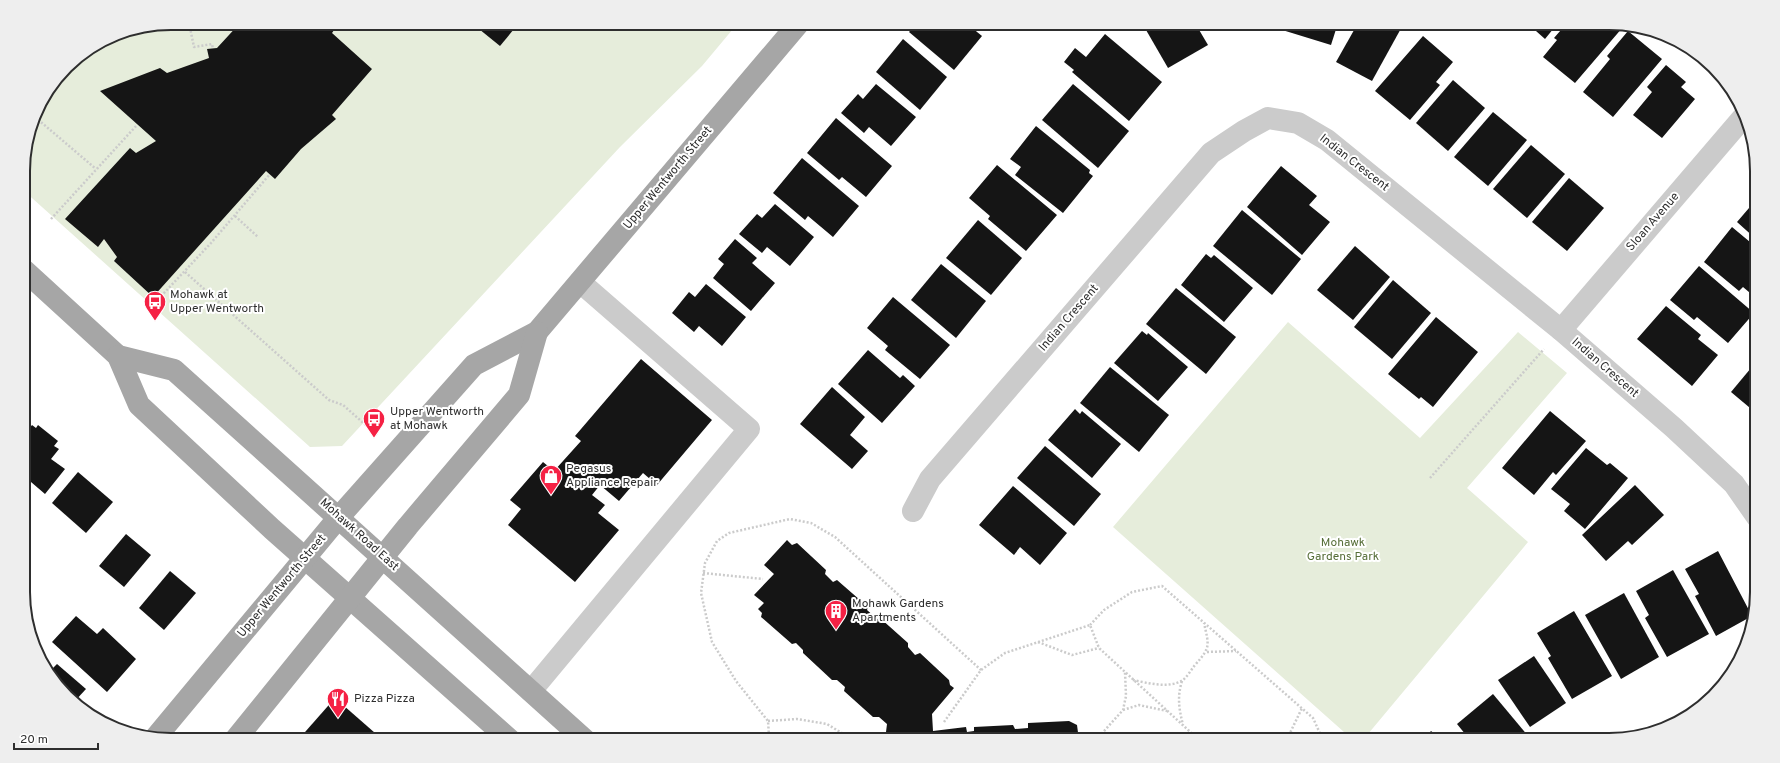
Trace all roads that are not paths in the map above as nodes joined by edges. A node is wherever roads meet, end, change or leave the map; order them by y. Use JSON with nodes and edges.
{"nodes":[{"id":1,"x":793,"y":30,"type":"edge"},
{"id":2,"x":1741,"y":120,"type":"edge"},
{"id":3,"x":30,"y":275,"type":"edge"},
{"id":4,"x":580,"y":282,"type":"junction"},
{"id":5,"x":1561,"y":330,"type":"junction"},
{"id":6,"x":537,"y":332,"type":"junction"},
{"id":7,"x":118,"y":356,"type":"junction"},
{"id":8,"x":1750,"y":507,"type":"edge"},
{"id":9,"x":913,"y":511,"type":"dead end"},
{"id":10,"x":339,"y":517,"type":"junction"},
{"id":11,"x":384,"y":557,"type":"junction"},
{"id":12,"x":305,"y":558,"type":"junction"},
{"id":13,"x":350,"y":598,"type":"junction"},
{"id":14,"x":531,"y":691,"type":"junction"},
{"id":15,"x":159,"y":733,"type":"edge"},
{"id":16,"x":241,"y":733,"type":"edge"},
{"id":17,"x":502,"y":733,"type":"edge"},
{"id":18,"x":577,"y":733,"type":"edge"}],
"edges":[{"from":1,"to":4,"type":"main road","name":"Upper Wentworth Street"},
{"from":2,"to":5,"type":"street","name":"Sloan Avenue"},
{"from":3,"to":7,"type":"main road","name":"Mohawk Road East"},
{"from":4,"to":6,"type":"main road","name":"Upper Wentworth Street"},
{"from":4,"to":14,"type":"street"},
{"from":5,"to":8,"type":"street","name":"Indian Crescent"},
{"from":5,"to":9,"type":"street","name":"Indian Crescent"},
{"from":6,"to":10,"type":"main road","name":"Upper Wentworth Street"},
{"from":6,"to":11,"type":"main road","name":"Upper Wentworth Street"},
{"from":7,"to":10,"type":"main road","name":"Mohawk Road East"},
{"from":7,"to":12,"type":"main road","name":"Mohawk Road East"},
{"from":10,"to":11,"type":"main road","name":"Mohawk Road East"},
{"from":10,"to":12,"type":"main road","name":"Upper Wentworth Street"},
{"from":11,"to":13,"type":"main road","name":"Upper Wentworth Street"},
{"from":11,"to":14,"type":"main road","name":"Mohawk Road East"},
{"from":12,"to":13,"type":"main road","name":"Mohawk Road East"},
{"from":12,"to":15,"type":"main road","name":"Upper Wentworth Street"},
{"from":13,"to":16,"type":"main road","name":"Upper Wentworth Street"},
{"from":13,"to":17,"type":"main road","name":"Mohawk Road East"},
{"from":14,"to":18,"type":"main road","name":"Mohawk Road East"}]}
